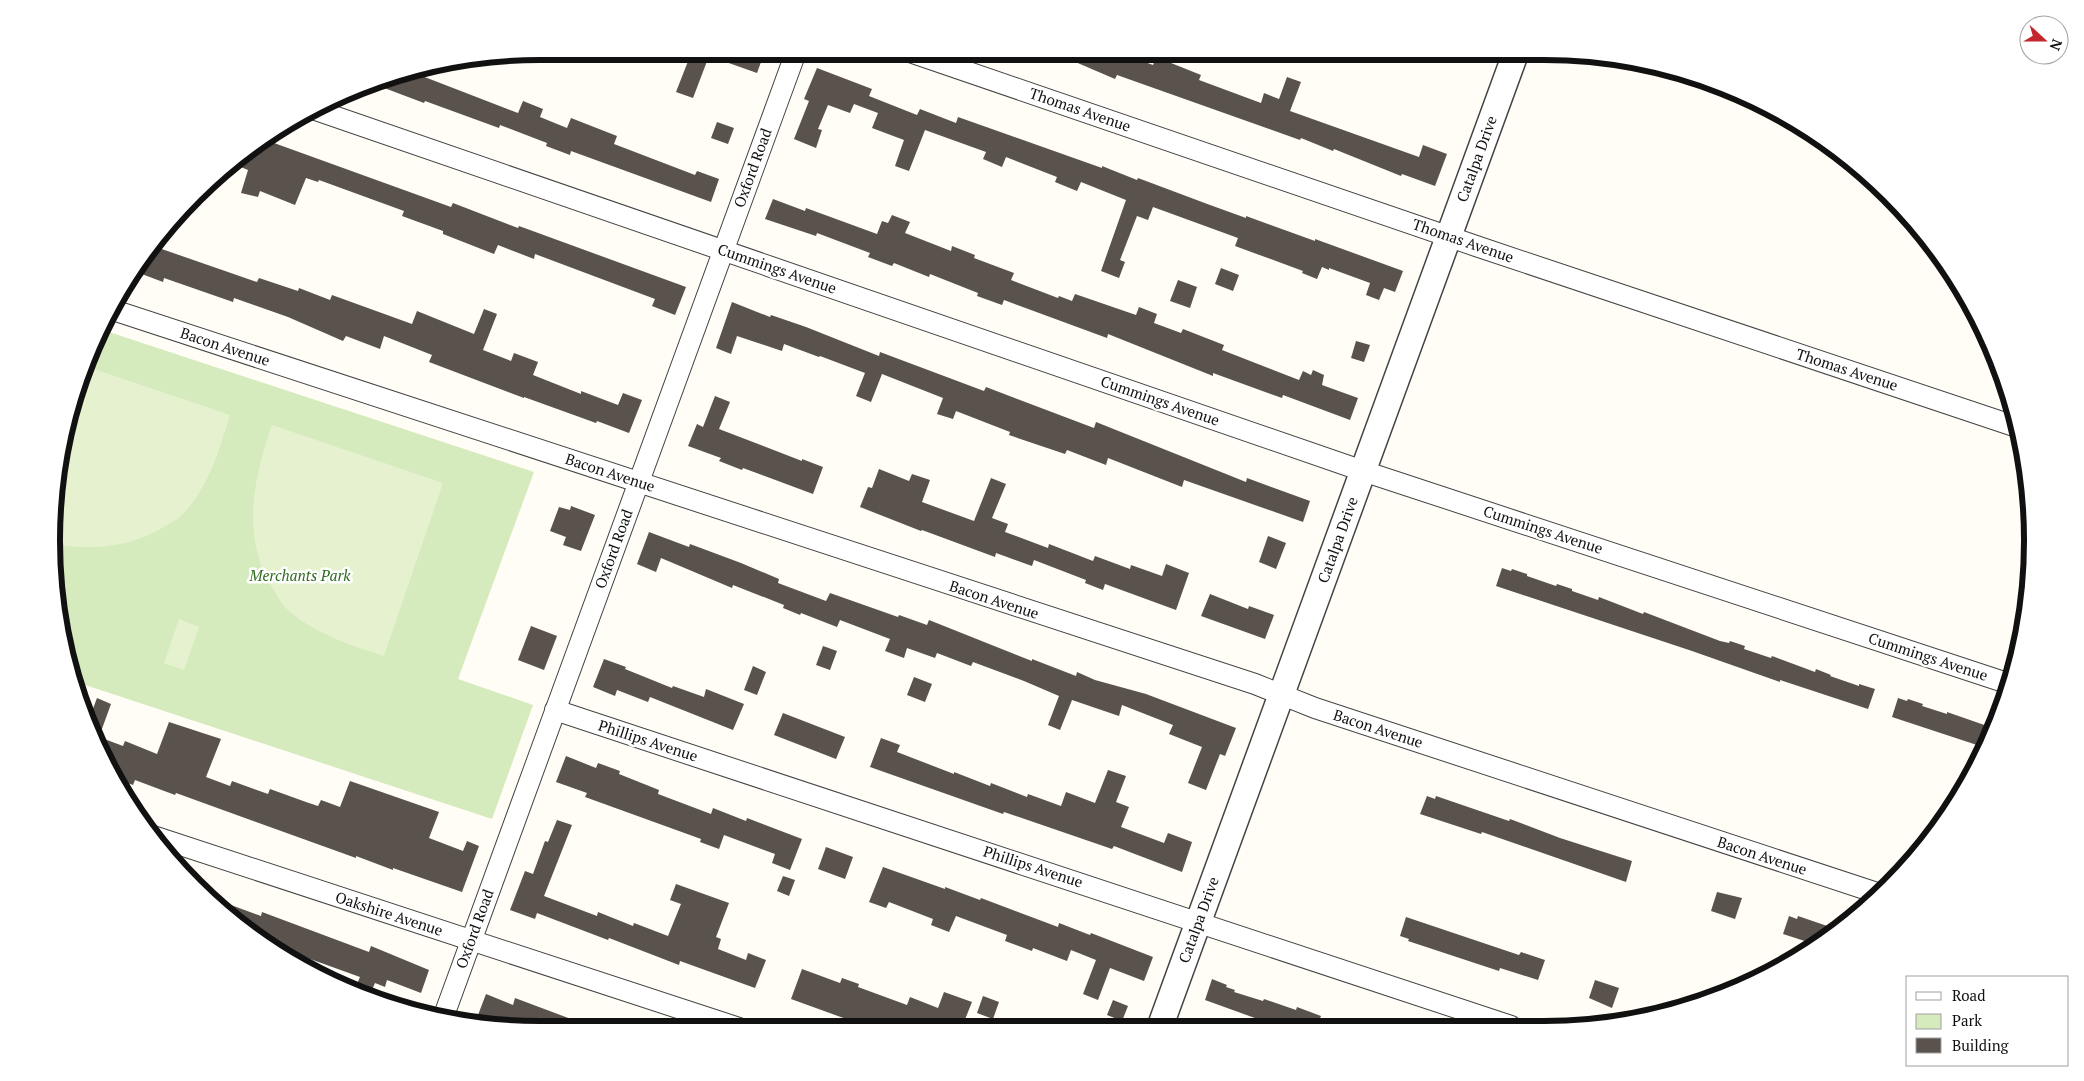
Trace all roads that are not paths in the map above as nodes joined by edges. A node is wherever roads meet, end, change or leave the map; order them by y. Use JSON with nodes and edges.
{"nodes":[{"id":1,"x":793,"y":60,"type":"edge"},
{"id":2,"x":933,"y":60,"type":"edge"},
{"id":3,"x":1513,"y":60,"type":"edge"},
{"id":4,"x":323,"y":112,"type":"edge"},
{"id":5,"x":1448,"y":237,"type":"junction"},
{"id":6,"x":723,"y":250,"type":"junction"},
{"id":7,"x":118,"y":313,"type":"edge"},
{"id":8,"x":2010,"y":425,"type":"edge"},
{"id":9,"x":1363,"y":471,"type":"junction"},
{"id":10,"x":639,"y":482,"type":"junction"},
{"id":11,"x":2002,"y":682,"type":"edge"},
{"id":12,"x":1282,"y":695,"type":"junction"},
{"id":13,"x":555,"y":710,"type":"junction"},
{"id":14,"x":165,"y":840,"type":"edge"},
{"id":15,"x":1871,"y":891,"type":"edge"},
{"id":16,"x":1198,"y":922,"type":"junction"},
{"id":17,"x":471,"y":940,"type":"junction"},
{"id":18,"x":445,"y":1012,"type":"edge"},
{"id":19,"x":718,"y":1021,"type":"edge"},
{"id":20,"x":1162,"y":1021,"type":"edge"},
{"id":21,"x":1496,"y":1021,"type":"edge"}],
"edges":[{"from":1,"to":6,"type":"street","name":"Oxford Road"},
{"from":2,"to":5,"type":"street","name":"Thomas Avenue"},
{"from":3,"to":5,"type":"street","name":"Catalpa Drive"},
{"from":4,"to":6,"type":"street","name":"Cummings Avenue"},
{"from":5,"to":8,"type":"street","name":"Thomas Avenue"},
{"from":5,"to":9,"type":"street","name":"Catalpa Drive"},
{"from":6,"to":9,"type":"street","name":"Cummings Avenue"},
{"from":6,"to":10,"type":"street","name":"Oxford Road"},
{"from":7,"to":10,"type":"street","name":"Bacon Avenue"},
{"from":9,"to":11,"type":"street","name":"Cummings Avenue"},
{"from":9,"to":12,"type":"street","name":"Catalpa Drive"},
{"from":10,"to":12,"type":"street","name":"Bacon Avenue"},
{"from":10,"to":13,"type":"street","name":"Oxford Road"},
{"from":12,"to":15,"type":"street","name":"Bacon Avenue"},
{"from":12,"to":16,"type":"street","name":"Catalpa Drive"},
{"from":13,"to":16,"type":"street","name":"Phillips Avenue"},
{"from":13,"to":17,"type":"street","name":"Oxford Road"},
{"from":14,"to":17,"type":"street","name":"Oakshire Avenue"},
{"from":16,"to":20,"type":"street","name":"Catalpa Drive"},
{"from":16,"to":21,"type":"street","name":"Phillips Avenue"},
{"from":17,"to":18,"type":"street","name":"Oxford Road"},
{"from":17,"to":19,"type":"street","name":"Oakshire Avenue"}]}
